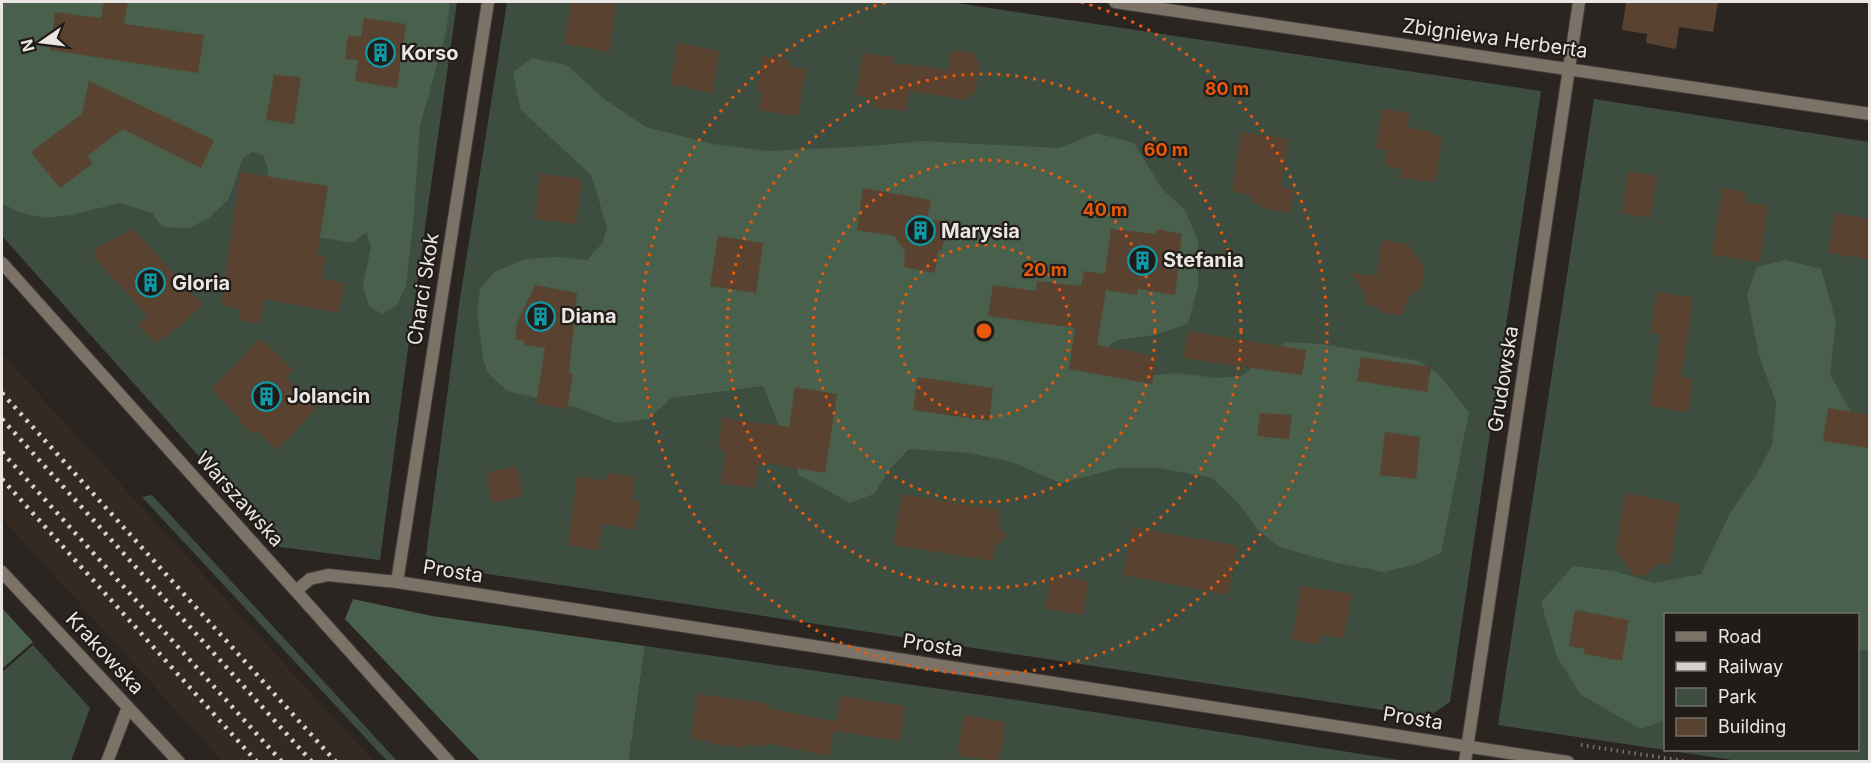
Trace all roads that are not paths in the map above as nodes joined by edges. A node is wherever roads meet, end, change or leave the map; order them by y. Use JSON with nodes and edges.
{"nodes":[{"id":1,"x":488,"y":2,"type":"edge"},
{"id":2,"x":1115,"y":2,"type":"edge"},
{"id":3,"x":1579,"y":2,"type":"edge"},
{"id":4,"x":1570,"y":69,"type":"junction"},
{"id":5,"x":1869,"y":114,"type":"edge"},
{"id":6,"x":2,"y":263,"type":"edge"},
{"id":7,"x":2,"y":572,"type":"edge"},
{"id":8,"x":397,"y":582,"type":"junction"},
{"id":9,"x":296,"y":591,"type":"junction"},
{"id":10,"x":128,"y":707,"type":"junction"},
{"id":11,"x":1467,"y":746,"type":"junction"},
{"id":12,"x":107,"y":762,"type":"edge"},
{"id":13,"x":179,"y":762,"type":"edge"},
{"id":14,"x":448,"y":762,"type":"edge"},
{"id":15,"x":1465,"y":762,"type":"edge"},
{"id":16,"x":1568,"y":762,"type":"edge"}],
"edges":[{"from":1,"to":8,"type":"street","name":"Charci Skok"},
{"from":2,"to":4,"type":"street","name":"Zbigniewa Herberta"},
{"from":3,"to":4,"type":"street","name":"Grudowska"},
{"from":4,"to":5,"type":"street","name":"Zbigniewa Herberta"},
{"from":4,"to":11,"type":"street","name":"Grudowska"},
{"from":6,"to":9,"type":"street","name":"Warszawska"},
{"from":7,"to":10,"type":"street","name":"Krakowska"},
{"from":8,"to":9,"type":"street","name":"Prosta"},
{"from":8,"to":11,"type":"street","name":"Prosta"},
{"from":9,"to":14,"type":"street","name":"Warszawska"},
{"from":10,"to":12,"type":"street"},
{"from":10,"to":13,"type":"street","name":"Krakowska"},
{"from":11,"to":15,"type":"street","name":"Grudowska"},
{"from":11,"to":16,"type":"street","name":"Prosta"}]}
